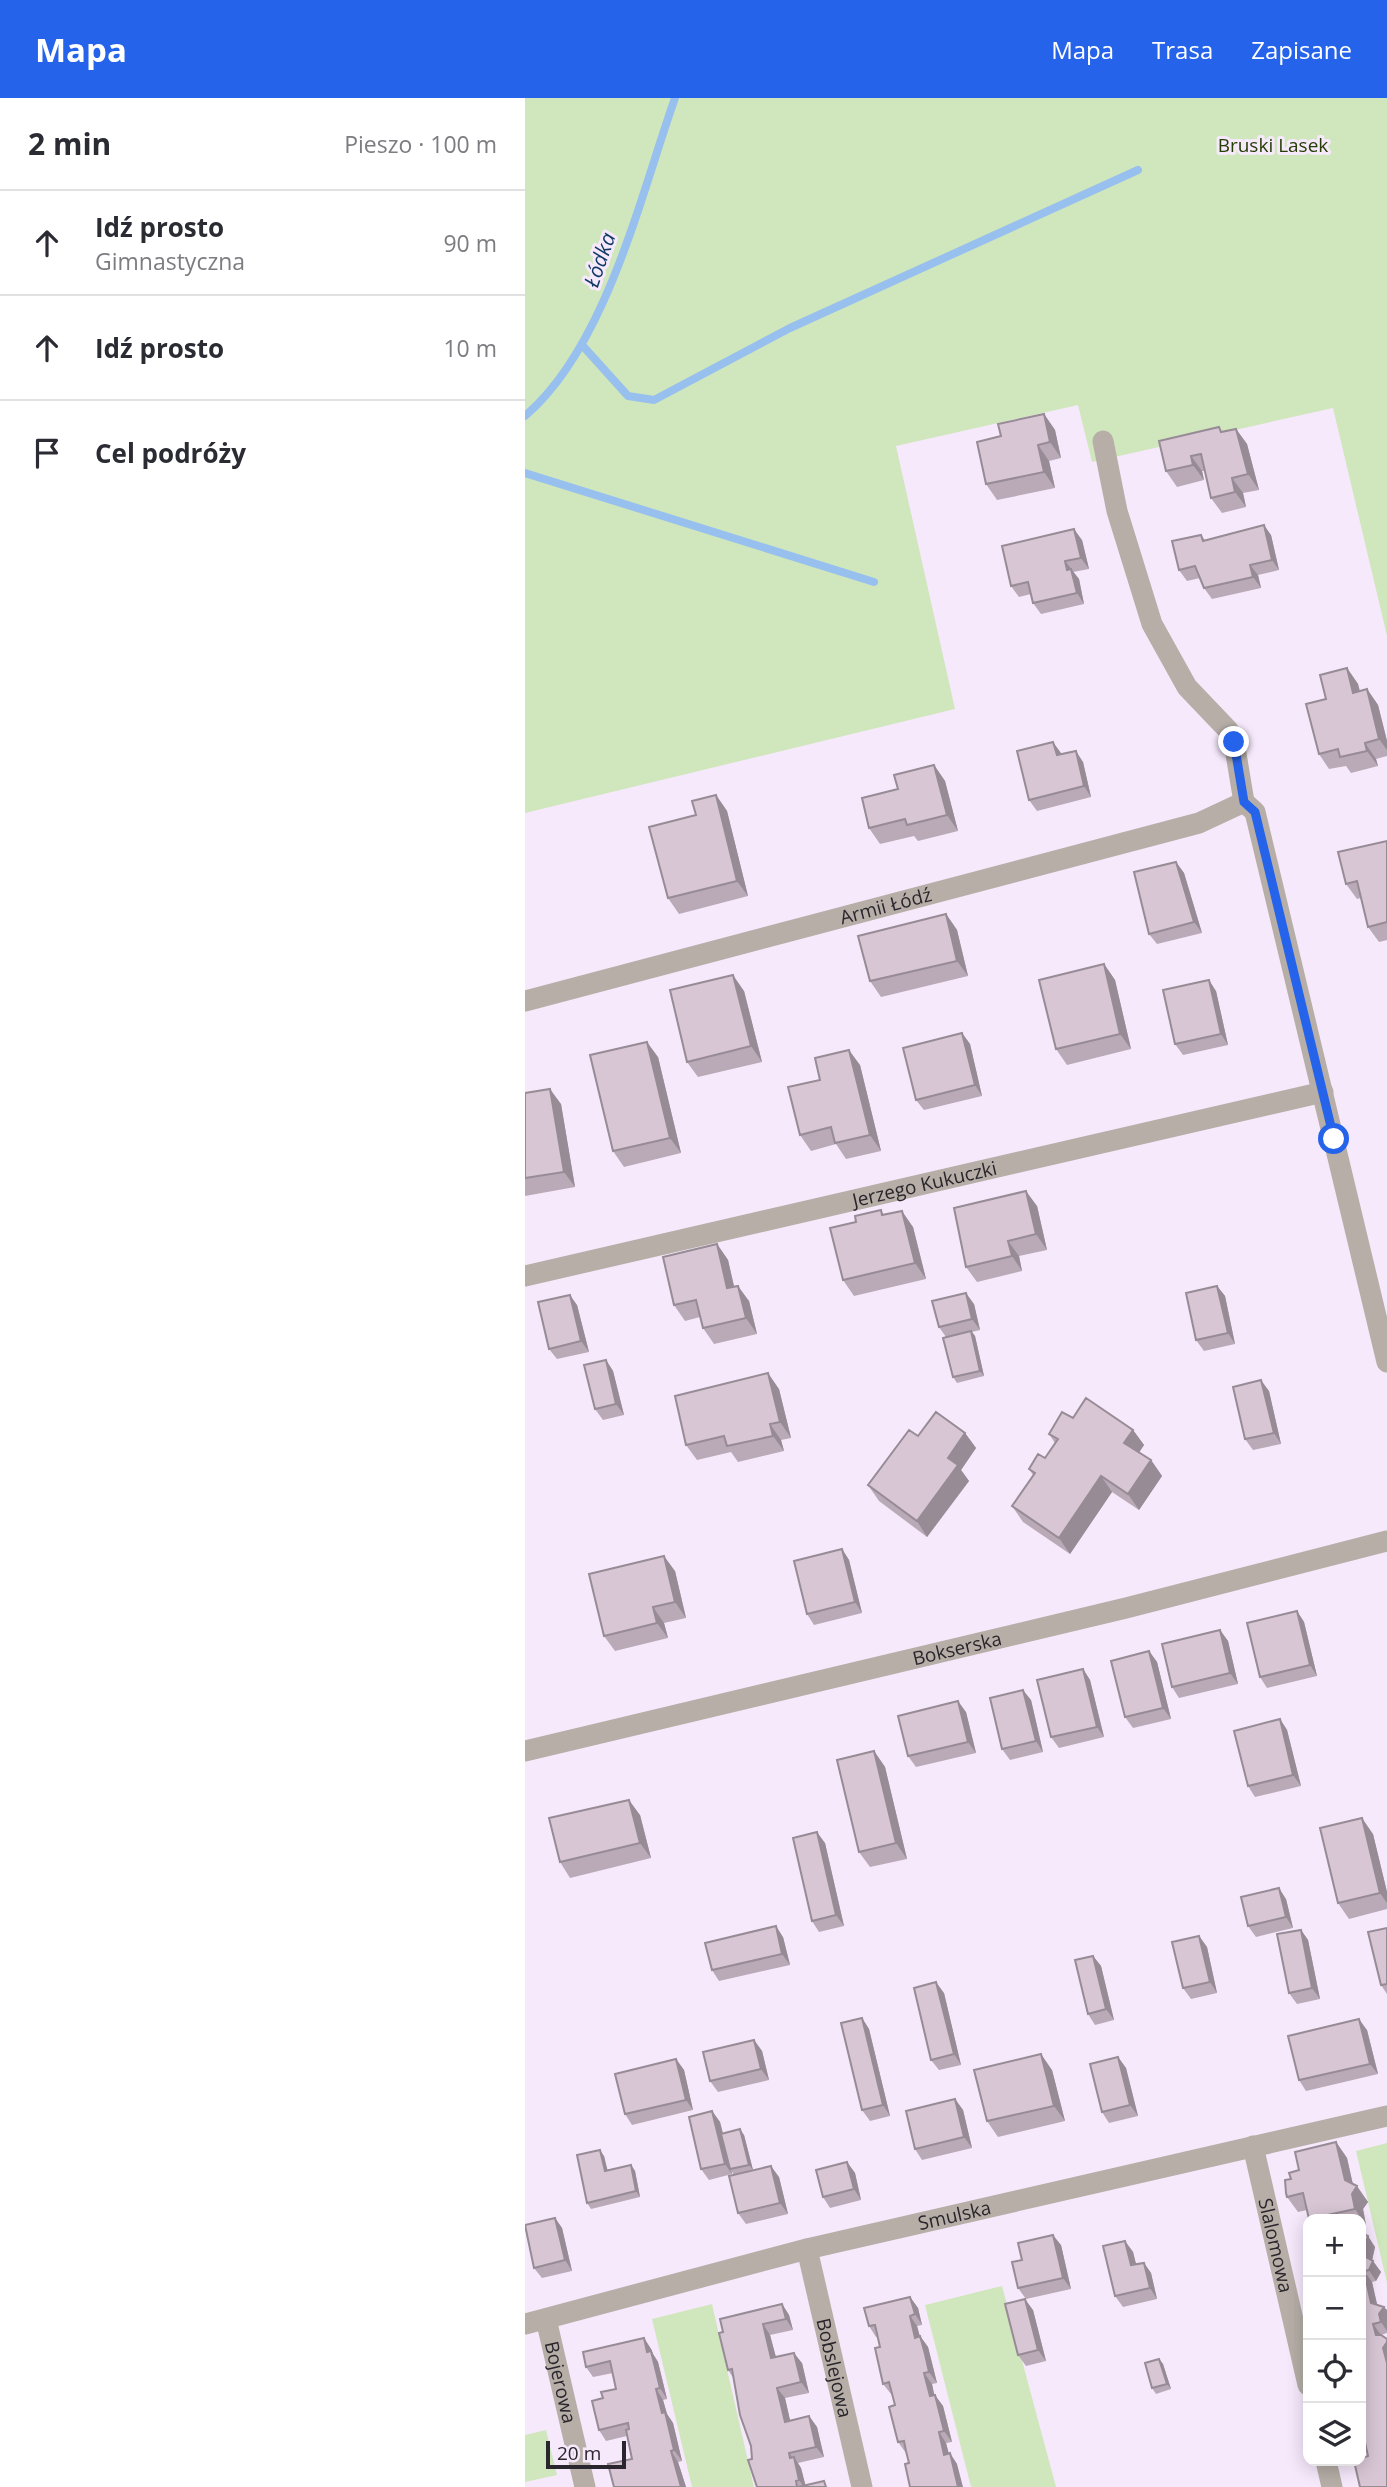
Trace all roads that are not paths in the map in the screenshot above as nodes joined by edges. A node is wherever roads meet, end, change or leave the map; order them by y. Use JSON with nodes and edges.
{"nodes":[{"id":1,"x":1103,"y":441,"type":"dead end"},
{"id":2,"x":1244,"y":802,"type":"junction"},
{"id":3,"x":525,"y":1001,"type":"edge"},
{"id":4,"x":1323,"y":1092,"type":"junction"},
{"id":5,"x":525,"y":1276,"type":"edge"},
{"id":6,"x":1387,"y":1362,"type":"edge"},
{"id":7,"x":1387,"y":1541,"type":"edge"},
{"id":8,"x":525,"y":1751,"type":"edge"},
{"id":9,"x":1387,"y":2116,"type":"edge"},
{"id":10,"x":1253,"y":2146,"type":"junction"},
{"id":11,"x":807,"y":2249,"type":"junction"},
{"id":12,"x":535,"y":2322,"type":"edge"},
{"id":13,"x":1303,"y":2363,"type":"edge"},
{"id":14,"x":1327,"y":2466,"type":"edge"},
{"id":15,"x":585,"y":2487,"type":"edge"},
{"id":16,"x":862,"y":2487,"type":"edge"},
{"id":17,"x":1332,"y":2487,"type":"edge"}],
"edges":[{"from":1,"to":2,"type":"street"},
{"from":2,"to":3,"type":"street","name":"Armii Łódź"},
{"from":2,"to":4,"type":"street"},
{"from":4,"to":5,"type":"street","name":"Jerzego Kukuczki"},
{"from":4,"to":6,"type":"street"},
{"from":7,"to":8,"type":"street","name":"Bokserska"},
{"from":9,"to":10,"type":"street","name":"Smulska"},
{"from":10,"to":11,"type":"street","name":"Smulska"},
{"from":10,"to":13,"type":"street","name":"Slalomowa"},
{"from":11,"to":12,"type":"street","name":"Smulska"},
{"from":11,"to":16,"type":"street","name":"Bobslejowa"},
{"from":12,"to":15,"type":"street","name":"Bojerowa"},
{"from":14,"to":17,"type":"street"}]}
